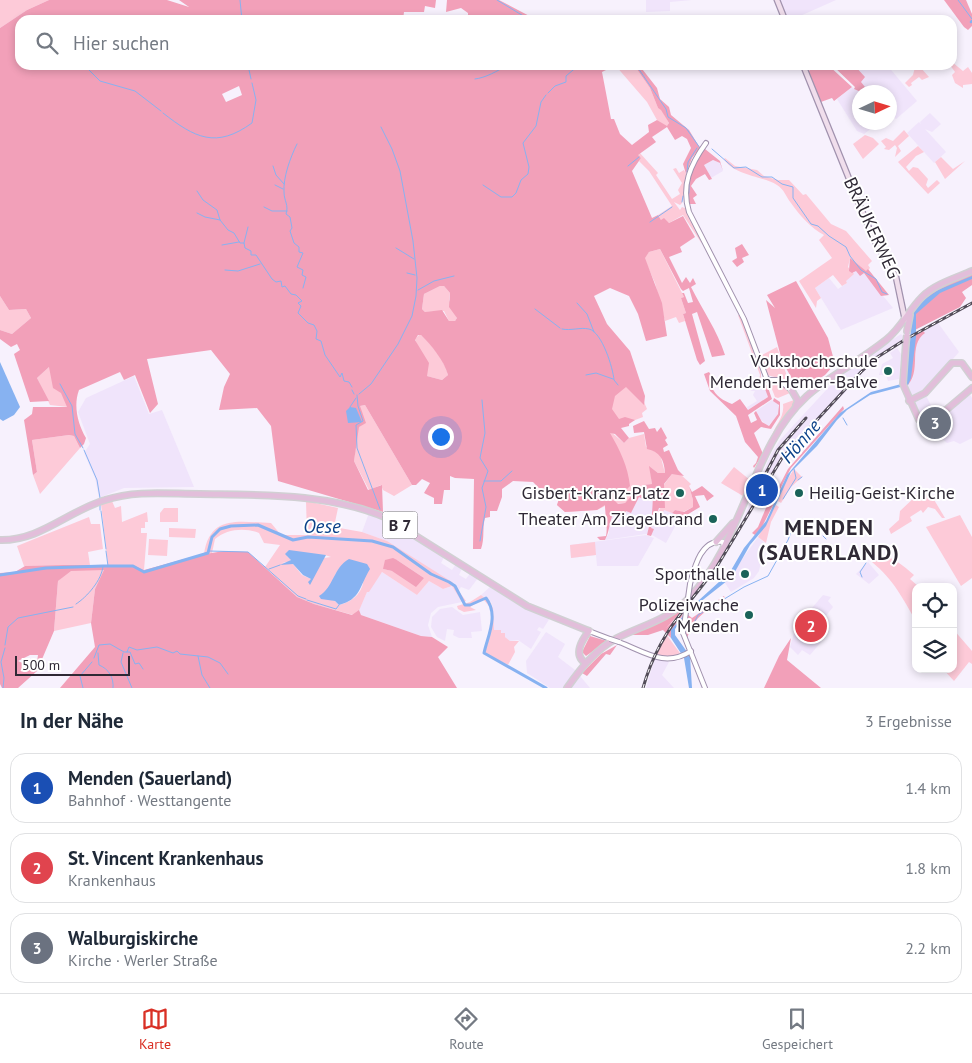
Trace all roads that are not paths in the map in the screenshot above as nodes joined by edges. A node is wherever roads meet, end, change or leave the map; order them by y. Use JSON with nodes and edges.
{"nodes":[{"id":1,"x":777,"y":0,"type":"edge"},
{"id":2,"x":783,"y":15,"type":"edge"},
{"id":3,"x":804,"y":70,"type":"edge"},
{"id":4,"x":706,"y":143,"type":"dead end"},
{"id":5,"x":972,"y":271,"type":"edge"},
{"id":6,"x":903,"y":312,"type":"junction"},
{"id":7,"x":910,"y":312,"type":"junction"},
{"id":8,"x":905,"y":320,"type":"junction"},
{"id":9,"x":899,"y":328,"type":"junction"},
{"id":10,"x":907,"y":333,"type":"junction"},
{"id":11,"x":972,"y":377,"type":"edge"},
{"id":12,"x":972,"y":388,"type":"edge"},
{"id":13,"x":793,"y":391,"type":"junction"},
{"id":14,"x":807,"y":394,"type":"junction"},
{"id":15,"x":801,"y":400,"type":"junction"},
{"id":16,"x":909,"y":401,"type":"junction"},
{"id":17,"x":796,"y":406,"type":"junction"},
{"id":18,"x":739,"y":514,"type":"junction"},
{"id":19,"x":0,"y":540,"type":"edge"},
{"id":20,"x":714,"y":543,"type":"junction"},
{"id":21,"x":724,"y":546,"type":"junction"},
{"id":22,"x":582,"y":628,"type":"junction"},
{"id":23,"x":589,"y":631,"type":"junction"},
{"id":24,"x":585,"y":637,"type":"junction"},
{"id":25,"x":689,"y":652,"type":"junction"},
{"id":26,"x":582,"y":657,"type":"junction"},
{"id":27,"x":591,"y":657,"type":"junction"},
{"id":28,"x":585,"y":662,"type":"junction"},
{"id":29,"x":567,"y":688,"type":"edge"},
{"id":30,"x":706,"y":688,"type":"edge"}],
"edges":[{"from":1,"to":2,"type":"main road"},
{"from":3,"to":6,"type":"main road","name":"BRÄUKERWEG"},
{"from":4,"to":13,"type":"street"},
{"from":5,"to":7,"type":"main road"},
{"from":6,"to":7,"type":"main road"},
{"from":6,"to":8,"type":"main road","name":"BRÄUKERWEG"},
{"from":6,"to":9,"type":"main road"},
{"from":7,"to":8,"type":"main road"},
{"from":7,"to":10,"type":"main road"},
{"from":8,"to":9,"type":"main road"},
{"from":8,"to":10,"type":"main road"},
{"from":9,"to":10,"type":"main road"},
{"from":9,"to":14,"type":"main road"},
{"from":10,"to":16,"type":"main road","bridge":true},
{"from":11,"to":16,"type":"main road"},
{"from":12,"to":16,"type":"main road"},
{"from":13,"to":14,"type":"main road"},
{"from":13,"to":15,"type":"street"},
{"from":13,"to":17,"type":"main road"},
{"from":14,"to":15,"type":"main road"},
{"from":15,"to":17,"type":"main road"},
{"from":17,"to":18,"type":"main road"},
{"from":18,"to":20,"type":"main road"},
{"from":18,"to":21,"type":"main road"},
{"from":19,"to":22,"type":"main road","number":"B 7"},
{"from":20,"to":21,"type":"street"},
{"from":20,"to":25,"type":"street","bridge":true},
{"from":21,"to":27,"type":"main road"},
{"from":22,"to":23,"type":"main road","number":"B 7"},
{"from":22,"to":24,"type":"main road"},
{"from":23,"to":24,"type":"main road"},
{"from":23,"to":25,"type":"street","bridge":true},
{"from":23,"to":26,"type":"main road"},
{"from":24,"to":28,"type":"main road"},
{"from":25,"to":30,"type":"street"},
{"from":26,"to":27,"type":"main road"},
{"from":26,"to":28,"type":"main road"},
{"from":27,"to":28,"type":"main road"},
{"from":28,"to":29,"type":"main road"}]}
